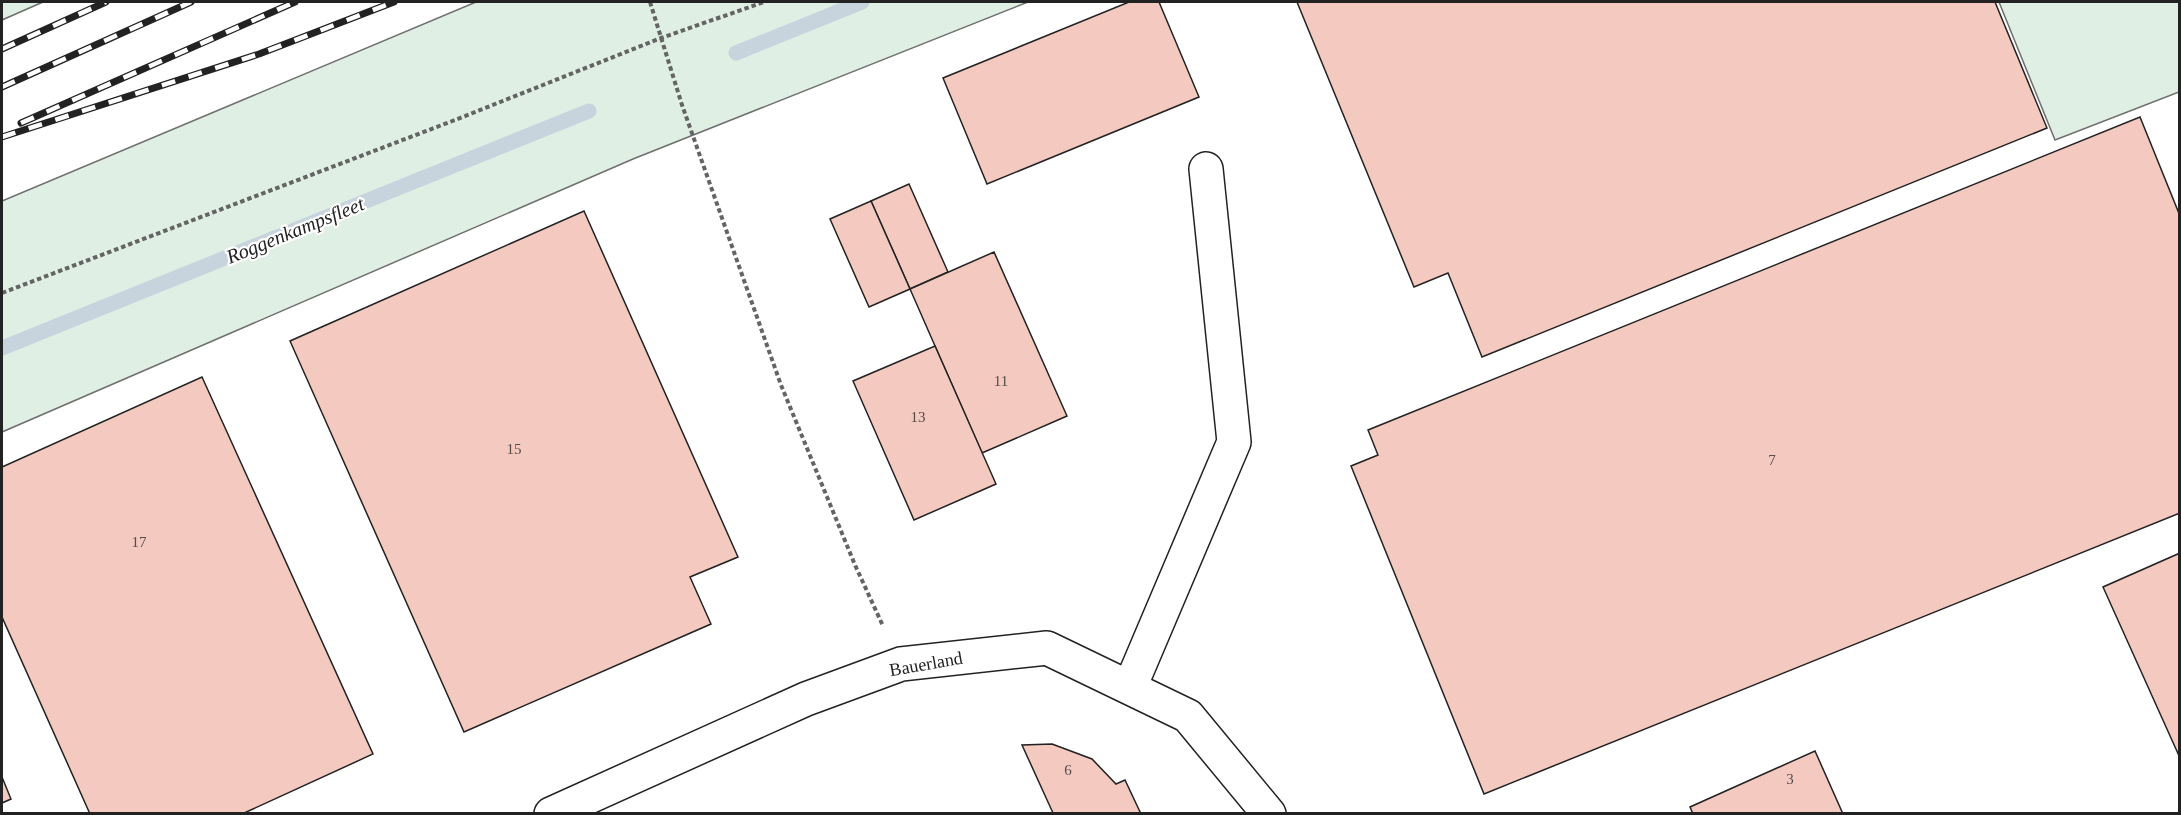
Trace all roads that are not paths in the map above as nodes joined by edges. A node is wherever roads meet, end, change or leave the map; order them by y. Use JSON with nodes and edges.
{"nodes":[{"id":1,"x":1206,"y":169,"type":"dead end"},
{"id":2,"x":1130,"y":687,"type":"junction"},
{"id":3,"x":551,"y":813,"type":"edge"},
{"id":4,"x":1269,"y":813,"type":"edge"}],
"edges":[{"from":1,"to":2,"type":"street"},
{"from":2,"to":3,"type":"street","name":"Bauerland"},
{"from":2,"to":4,"type":"street","name":"Bauerland"}]}
